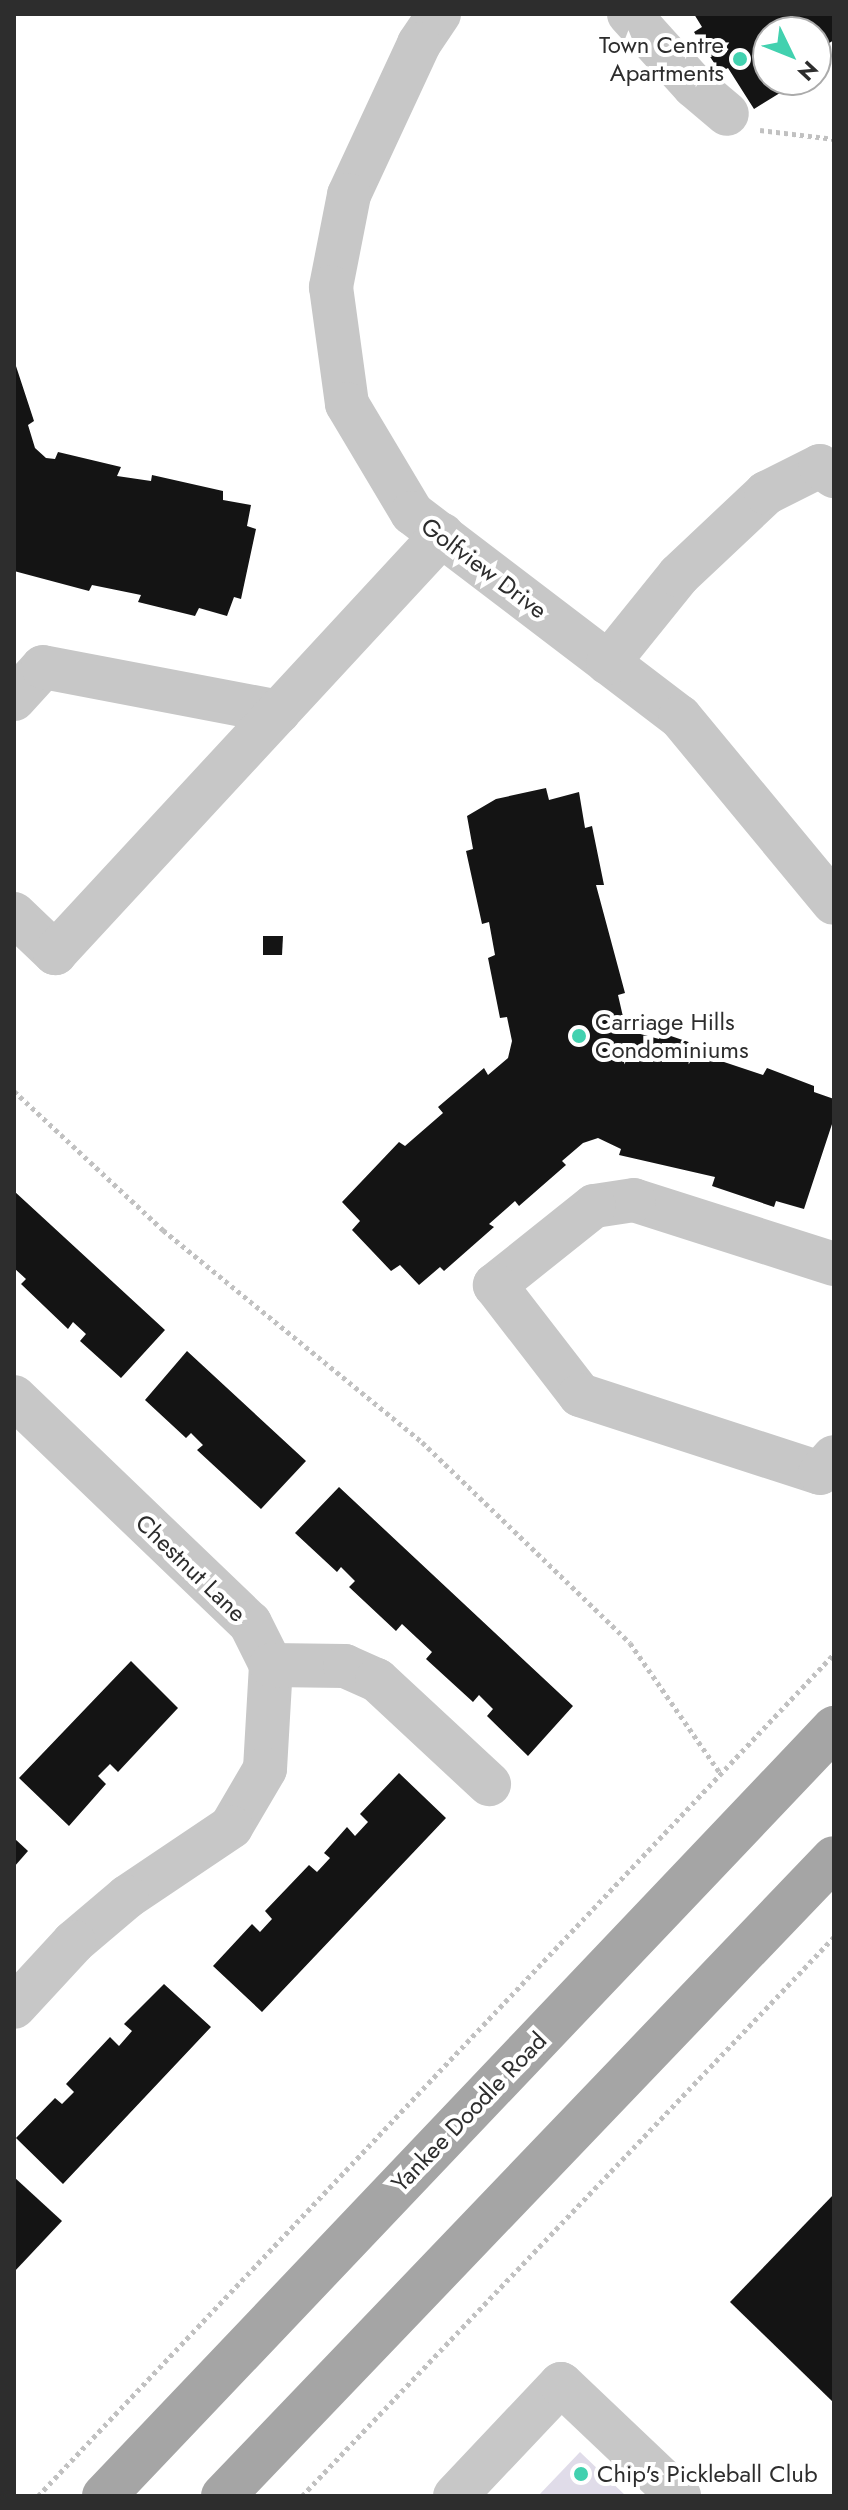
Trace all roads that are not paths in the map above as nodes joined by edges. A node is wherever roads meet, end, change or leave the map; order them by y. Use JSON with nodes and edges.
{"nodes":[{"id":1,"x":439,"y":14,"type":"edge"},
{"id":2,"x":629,"y":14,"type":"edge"},
{"id":3,"x":727,"y":114,"type":"road end"},
{"id":4,"x":834,"y":476,"type":"edge"},
{"id":5,"x":442,"y":535,"type":"junction"},
{"id":6,"x":608,"y":663,"type":"junction"},
{"id":7,"x":14,"y":699,"type":"edge"},
{"id":8,"x":279,"y":712,"type":"junction"},
{"id":9,"x":834,"y":903,"type":"edge"},
{"id":10,"x":14,"y":914,"type":"edge"},
{"id":11,"x":834,"y":1264,"type":"edge"},
{"id":12,"x":14,"y":1397,"type":"edge"},
{"id":13,"x":834,"y":1457,"type":"edge"},
{"id":14,"x":271,"y":1665,"type":"junction"},
{"id":15,"x":834,"y":1728,"type":"edge"},
{"id":16,"x":489,"y":1784,"type":"dead end"},
{"id":17,"x":834,"y":1858,"type":"edge"},
{"id":18,"x":14,"y":2007,"type":"edge"},
{"id":19,"x":104,"y":2496,"type":"edge"},
{"id":20,"x":223,"y":2496,"type":"edge"},
{"id":21,"x":455,"y":2496,"type":"edge"},
{"id":22,"x":679,"y":2496,"type":"edge"}],
"edges":[{"from":1,"to":5,"type":"street","name":"Golfview Drive"},
{"from":2,"to":3,"type":"street"},
{"from":4,"to":6,"type":"street"},
{"from":5,"to":6,"type":"street","name":"Golfview Drive"},
{"from":5,"to":8,"type":"street"},
{"from":6,"to":9,"type":"street","name":"Golfview Drive"},
{"from":7,"to":8,"type":"street"},
{"from":8,"to":10,"type":"street"},
{"from":11,"to":13,"type":"street"},
{"from":12,"to":14,"type":"street","name":"Chestnut Lane"},
{"from":14,"to":16,"type":"street"},
{"from":14,"to":18,"type":"street","name":"Chestnut Lane"},
{"from":15,"to":19,"type":"main road","name":"Yankee Doodle Road"},
{"from":17,"to":20,"type":"main road"},
{"from":21,"to":22,"type":"street"}]}
